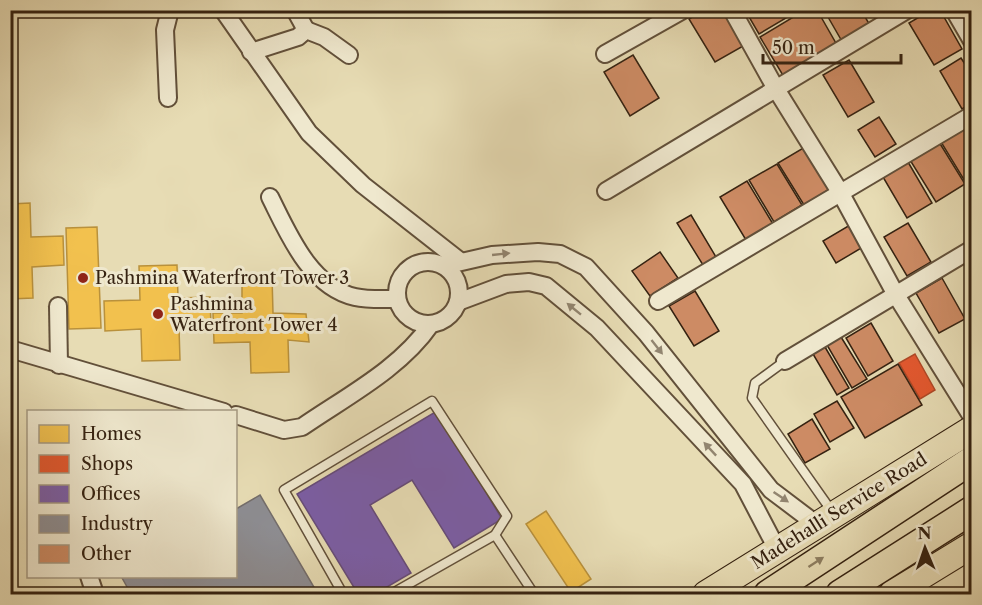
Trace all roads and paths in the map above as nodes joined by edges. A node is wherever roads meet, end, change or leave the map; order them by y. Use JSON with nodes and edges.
{"nodes":[{"id":1,"x":170,"y":10,"type":"edge"},
{"id":2,"x":224,"y":10,"type":"edge"},
{"id":3,"x":295,"y":10,"type":"edge"},
{"id":4,"x":683,"y":10,"type":"edge"},
{"id":5,"x":732,"y":10,"type":"edge"},
{"id":6,"x":907,"y":10,"type":"edge"},
{"id":7,"x":954,"y":10,"type":"edge"},
{"id":8,"x":238,"y":18,"type":"edge"},
{"id":9,"x":306,"y":30,"type":"junction"},
{"id":10,"x":972,"y":41,"type":"edge"},
{"id":11,"x":251,"y":52,"type":"junction"},
{"id":12,"x":605,"y":54,"type":"dead end"},
{"id":13,"x":349,"y":55,"type":"dead end"},
{"id":14,"x":777,"y":89,"type":"junction"},
{"id":15,"x":168,"y":98,"type":"dead end"},
{"id":16,"x":972,"y":115,"type":"edge"},
{"id":17,"x":606,"y":191,"type":"dead end"},
{"id":18,"x":840,"y":192,"type":"junction"},
{"id":19,"x":270,"y":197,"type":"dead end"},
{"id":20,"x":972,"y":249,"type":"edge"},
{"id":21,"x":452,"y":264,"type":"junction"},
{"id":22,"x":896,"y":295,"type":"junction"},
{"id":23,"x":397,"y":300,"type":"junction"},
{"id":24,"x":658,"y":301,"type":"dead end"},
{"id":25,"x":458,"y":302,"type":"junction"},
{"id":26,"x":58,"y":306,"type":"dead end"},
{"id":27,"x":431,"y":324,"type":"junction"},
{"id":28,"x":10,"y":349,"type":"edge"},
{"id":29,"x":785,"y":361,"type":"joint"},
{"id":30,"x":59,"y":365,"type":"junction"},
{"id":31,"x":220,"y":410,"type":"edge"},
{"id":32,"x":237,"y":415,"type":"edge"},
{"id":33,"x":972,"y":417,"type":"edge"},
{"id":34,"x":972,"y":429,"type":"edge"},
{"id":35,"x":972,"y":460,"type":"edge"},
{"id":36,"x":972,"y":510,"type":"edge"},
{"id":37,"x":825,"y":519,"type":"junction"},
{"id":38,"x":495,"y":535,"type":"junction"},
{"id":39,"x":972,"y":544,"type":"edge"},
{"id":40,"x":777,"y":549,"type":"junction"},
{"id":41,"x":90,"y":578,"type":"edge"},
{"id":42,"x":875,"y":585,"type":"edge"},
{"id":43,"x":95,"y":594,"type":"edge"},
{"id":44,"x":343,"y":594,"type":"edge"},
{"id":45,"x":391,"y":594,"type":"edge"},
{"id":46,"x":534,"y":594,"type":"edge"},
{"id":47,"x":706,"y":594,"type":"edge"},
{"id":48,"x":768,"y":594,"type":"edge"},
{"id":49,"x":840,"y":594,"type":"edge"},
{"id":50,"x":892,"y":594,"type":"edge"}],
"edges":[{"from":1,"to":15,"type":"street"},
{"from":2,"to":8,"type":"street"},
{"from":3,"to":9,"type":"street"},
{"from":4,"to":12,"type":"street"},
{"from":5,"to":14,"type":"street"},
{"from":6,"to":14,"type":"street"},
{"from":7,"to":10,"type":"street"},
{"from":8,"to":11,"type":"street"},
{"from":9,"to":11,"type":"street"},
{"from":9,"to":13,"type":"street"},
{"from":11,"to":21,"type":"street"},
{"from":14,"to":17,"type":"street"},
{"from":14,"to":18,"type":"street"},
{"from":16,"to":18,"type":"street"},
{"from":18,"to":22,"type":"street"},
{"from":18,"to":24,"type":"street"},
{"from":19,"to":23,"type":"street"},
{"from":20,"to":22,"type":"street"},
{"from":21,"to":23,"type":"street"},
{"from":21,"to":25,"type":"street"},
{"from":21,"to":37,"type":"street","one_way":true},
{"from":22,"to":29,"type":"street"},
{"from":22,"to":33,"type":"street"},
{"from":23,"to":27,"type":"street"},
{"from":25,"to":27,"type":"street"},
{"from":40,"to":25,"type":"street","one_way":true},
{"from":26,"to":30,"type":"street"},
{"from":27,"to":32,"type":"street"},
{"from":28,"to":30,"type":"street"},
{"from":29,"to":37,"type":"lane"},
{"from":30,"to":31,"type":"street"},
{"from":34,"to":37,"type":"main road","name":"Madehalli Service Road"},
{"from":48,"to":35,"type":"highway","one_way":true},
{"from":36,"to":42,"type":"highway"},
{"from":37,"to":40,"type":"main road","name":"Madehalli Service Road"},
{"from":38,"to":44,"type":"lane"},
{"from":38,"to":45,"type":"lane"},
{"from":38,"to":46,"type":"lane"},
{"from":39,"to":50,"type":"main road"},
{"from":40,"to":47,"type":"main road","name":"Madehalli Service Road"},
{"from":41,"to":43,"type":"street"},
{"from":42,"to":49,"type":"highway"}]}
